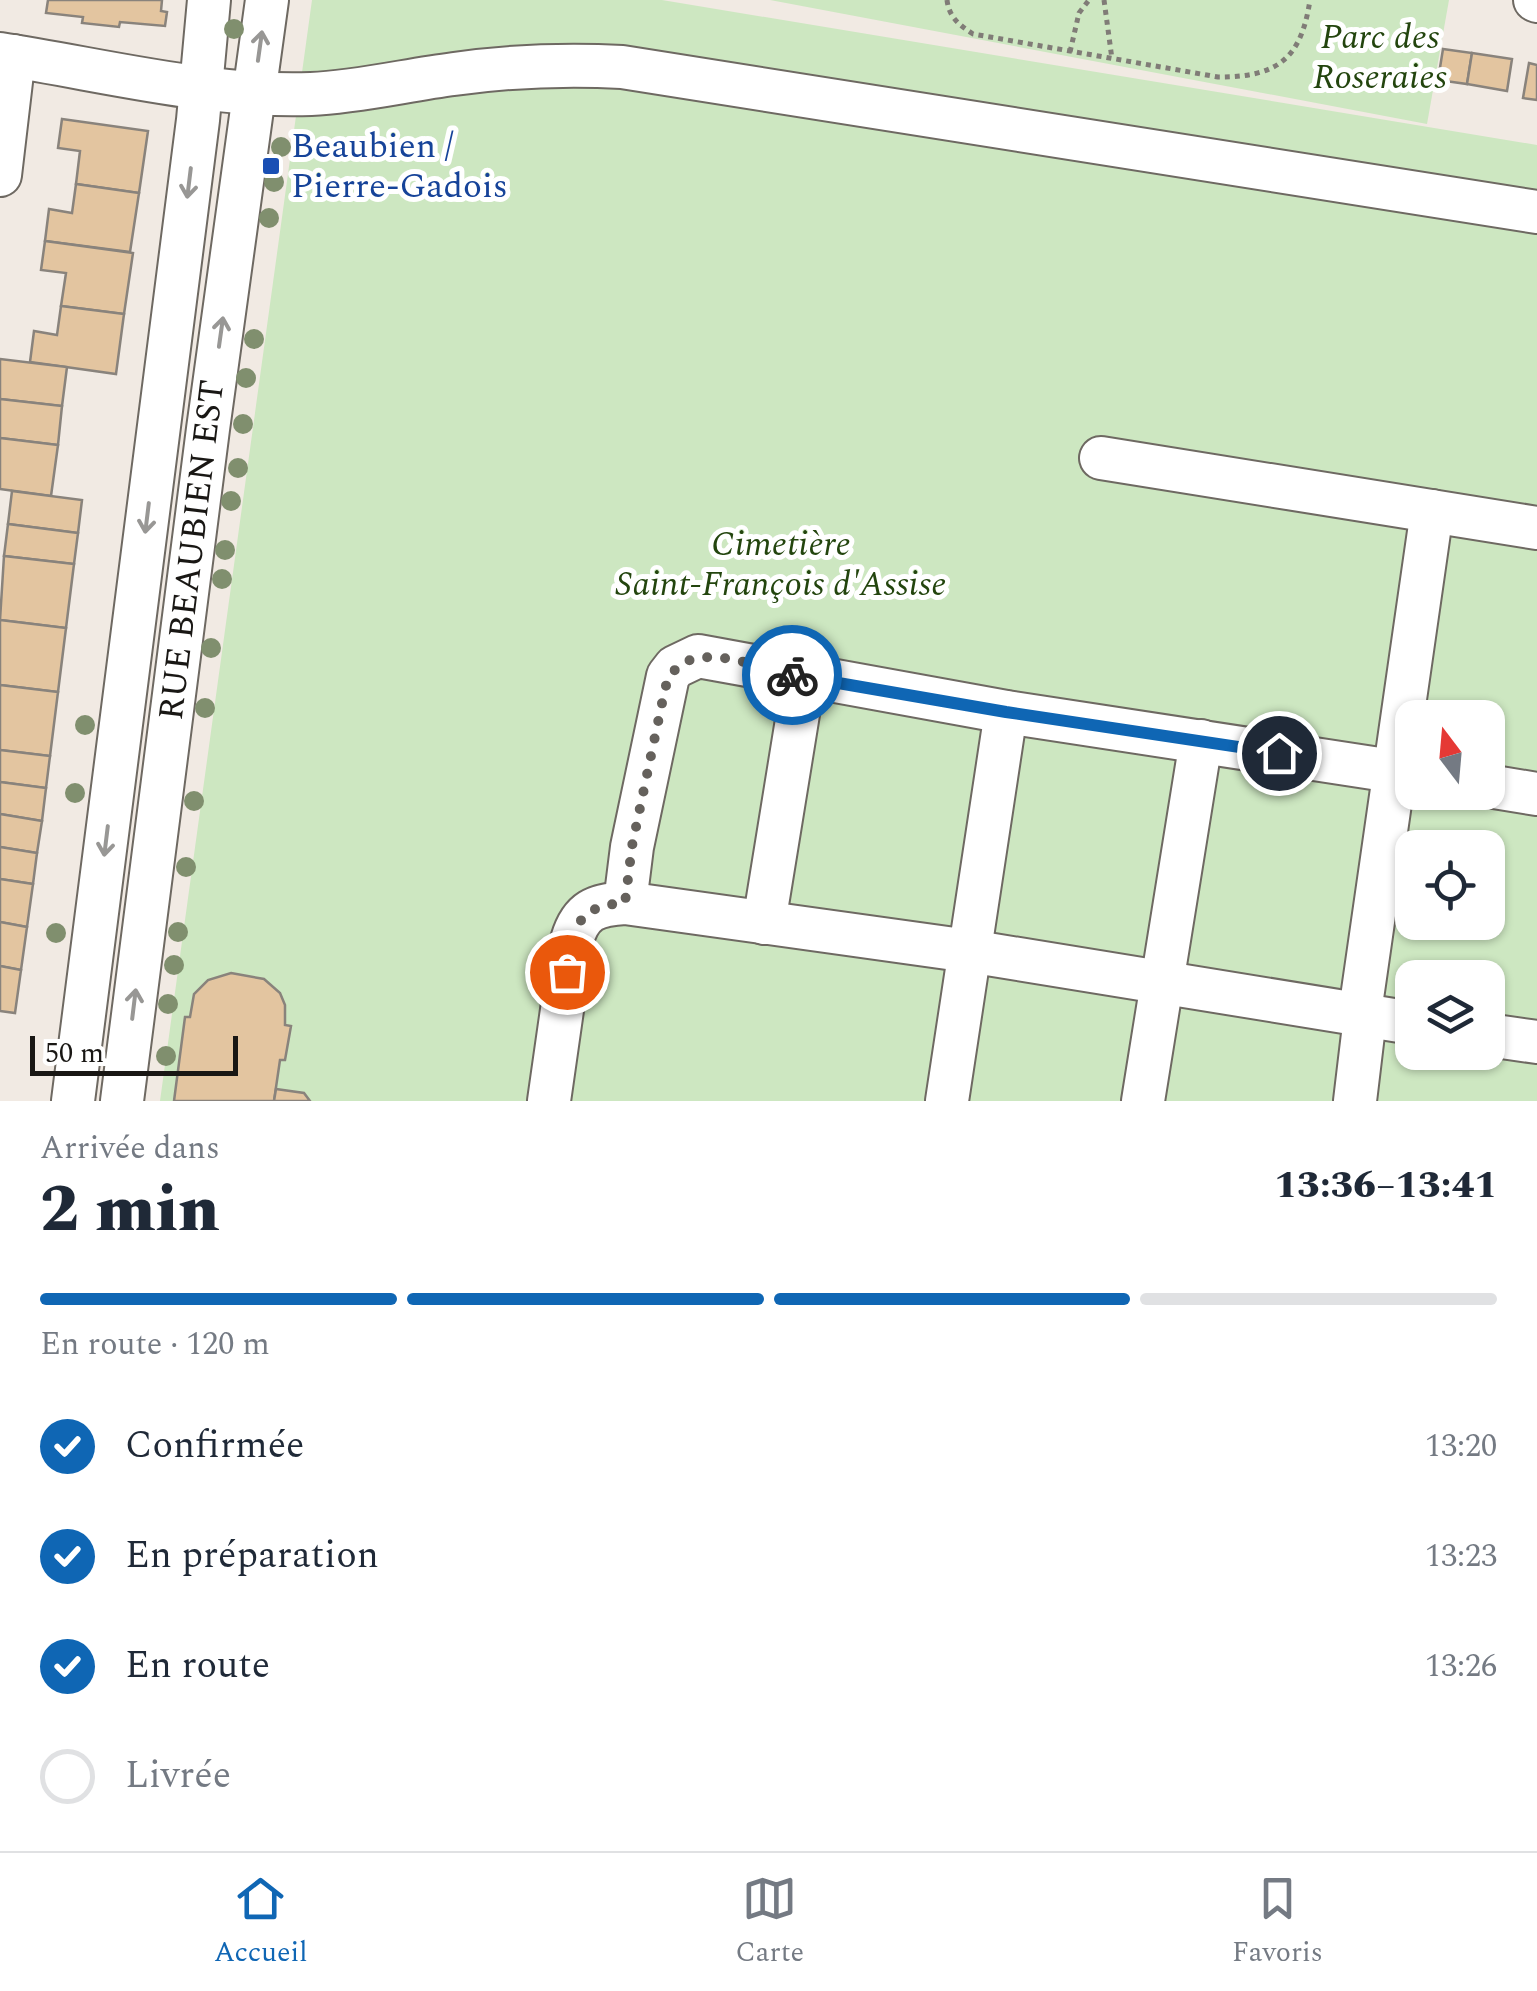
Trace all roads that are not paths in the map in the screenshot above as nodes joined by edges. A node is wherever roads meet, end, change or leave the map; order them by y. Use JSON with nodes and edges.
{"nodes":[{"id":1,"x":209,"y":0,"type":"edge"},
{"id":2,"x":267,"y":0,"type":"edge"},
{"id":3,"x":7,"y":55,"type":"edge"},
{"id":4,"x":201,"y":86,"type":"junction"},
{"id":5,"x":254,"y":93,"type":"junction"},
{"id":6,"x":0,"y":175,"type":"edge"},
{"id":7,"x":1537,"y":212,"type":"edge"},
{"id":8,"x":159,"y":422,"type":"junction"},
{"id":9,"x":208,"y":429,"type":"junction"},
{"id":10,"x":1100,"y":458,"type":"dead end"},
{"id":11,"x":1432,"y":512,"type":"junction"},
{"id":12,"x":1537,"y":528,"type":"edge"},
{"id":13,"x":804,"y":677,"type":"junction"},
{"id":14,"x":1412,"y":700,"type":"edge"},
{"id":15,"x":1006,"y":712,"type":"junction"},
{"id":16,"x":1201,"y":742,"type":"junction"},
{"id":17,"x":1395,"y":772,"type":"edge"},
{"id":18,"x":1505,"y":789,"type":"edge"},
{"id":19,"x":1537,"y":794,"type":"edge"},
{"id":20,"x":1397,"y":810,"type":"edge"},
{"id":21,"x":625,"y":903,"type":"junction"},
{"id":22,"x":764,"y":923,"type":"junction"},
{"id":23,"x":969,"y":951,"type":"junction"},
{"id":24,"x":1162,"y":981,"type":"junction"},
{"id":25,"x":1362,"y":1015,"type":"junction"},
{"id":26,"x":1395,"y":1020,"type":"edge"},
{"id":27,"x":1505,"y":1037,"type":"edge"},
{"id":28,"x":1537,"y":1042,"type":"edge"},
{"id":29,"x":73,"y":1101,"type":"edge"},
{"id":30,"x":122,"y":1101,"type":"edge"},
{"id":31,"x":549,"y":1101,"type":"edge"},
{"id":32,"x":947,"y":1101,"type":"edge"},
{"id":33,"x":1144,"y":1101,"type":"edge"},
{"id":34,"x":1356,"y":1101,"type":"edge"}],
"edges":[{"from":1,"to":4,"type":"street","name":"RUE BEAUBIEN EST"},
{"from":5,"to":2,"type":"street","name":"RUE BEAUBIEN EST","one_way":true},
{"from":3,"to":4,"type":"street"},
{"from":3,"to":6,"type":"street"},
{"from":4,"to":5,"type":"street"},
{"from":4,"to":8,"type":"street","name":"RUE BEAUBIEN EST","one_way":true},
{"from":5,"to":7,"type":"street"},
{"from":9,"to":5,"type":"street","name":"RUE BEAUBIEN EST","one_way":true},
{"from":8,"to":9,"type":"street"},
{"from":8,"to":29,"type":"street","name":"RUE BEAUBIEN EST","one_way":true},
{"from":30,"to":9,"type":"street","name":"RUE BEAUBIEN EST","one_way":true},
{"from":10,"to":11,"type":"street"},
{"from":11,"to":12,"type":"street"},
{"from":11,"to":14,"type":"street"},
{"from":13,"to":15,"type":"street"},
{"from":13,"to":21,"type":"street"},
{"from":13,"to":22,"type":"street"},
{"from":15,"to":16,"type":"street"},
{"from":15,"to":23,"type":"street"},
{"from":16,"to":17,"type":"street"},
{"from":16,"to":24,"type":"street"},
{"from":18,"to":19,"type":"street"},
{"from":20,"to":25,"type":"street"},
{"from":21,"to":22,"type":"street"},
{"from":21,"to":31,"type":"street"},
{"from":22,"to":23,"type":"street"},
{"from":23,"to":24,"type":"street"},
{"from":23,"to":32,"type":"street"},
{"from":24,"to":25,"type":"street"},
{"from":24,"to":33,"type":"street"},
{"from":25,"to":26,"type":"street"},
{"from":25,"to":34,"type":"street"},
{"from":27,"to":28,"type":"street"}]}
